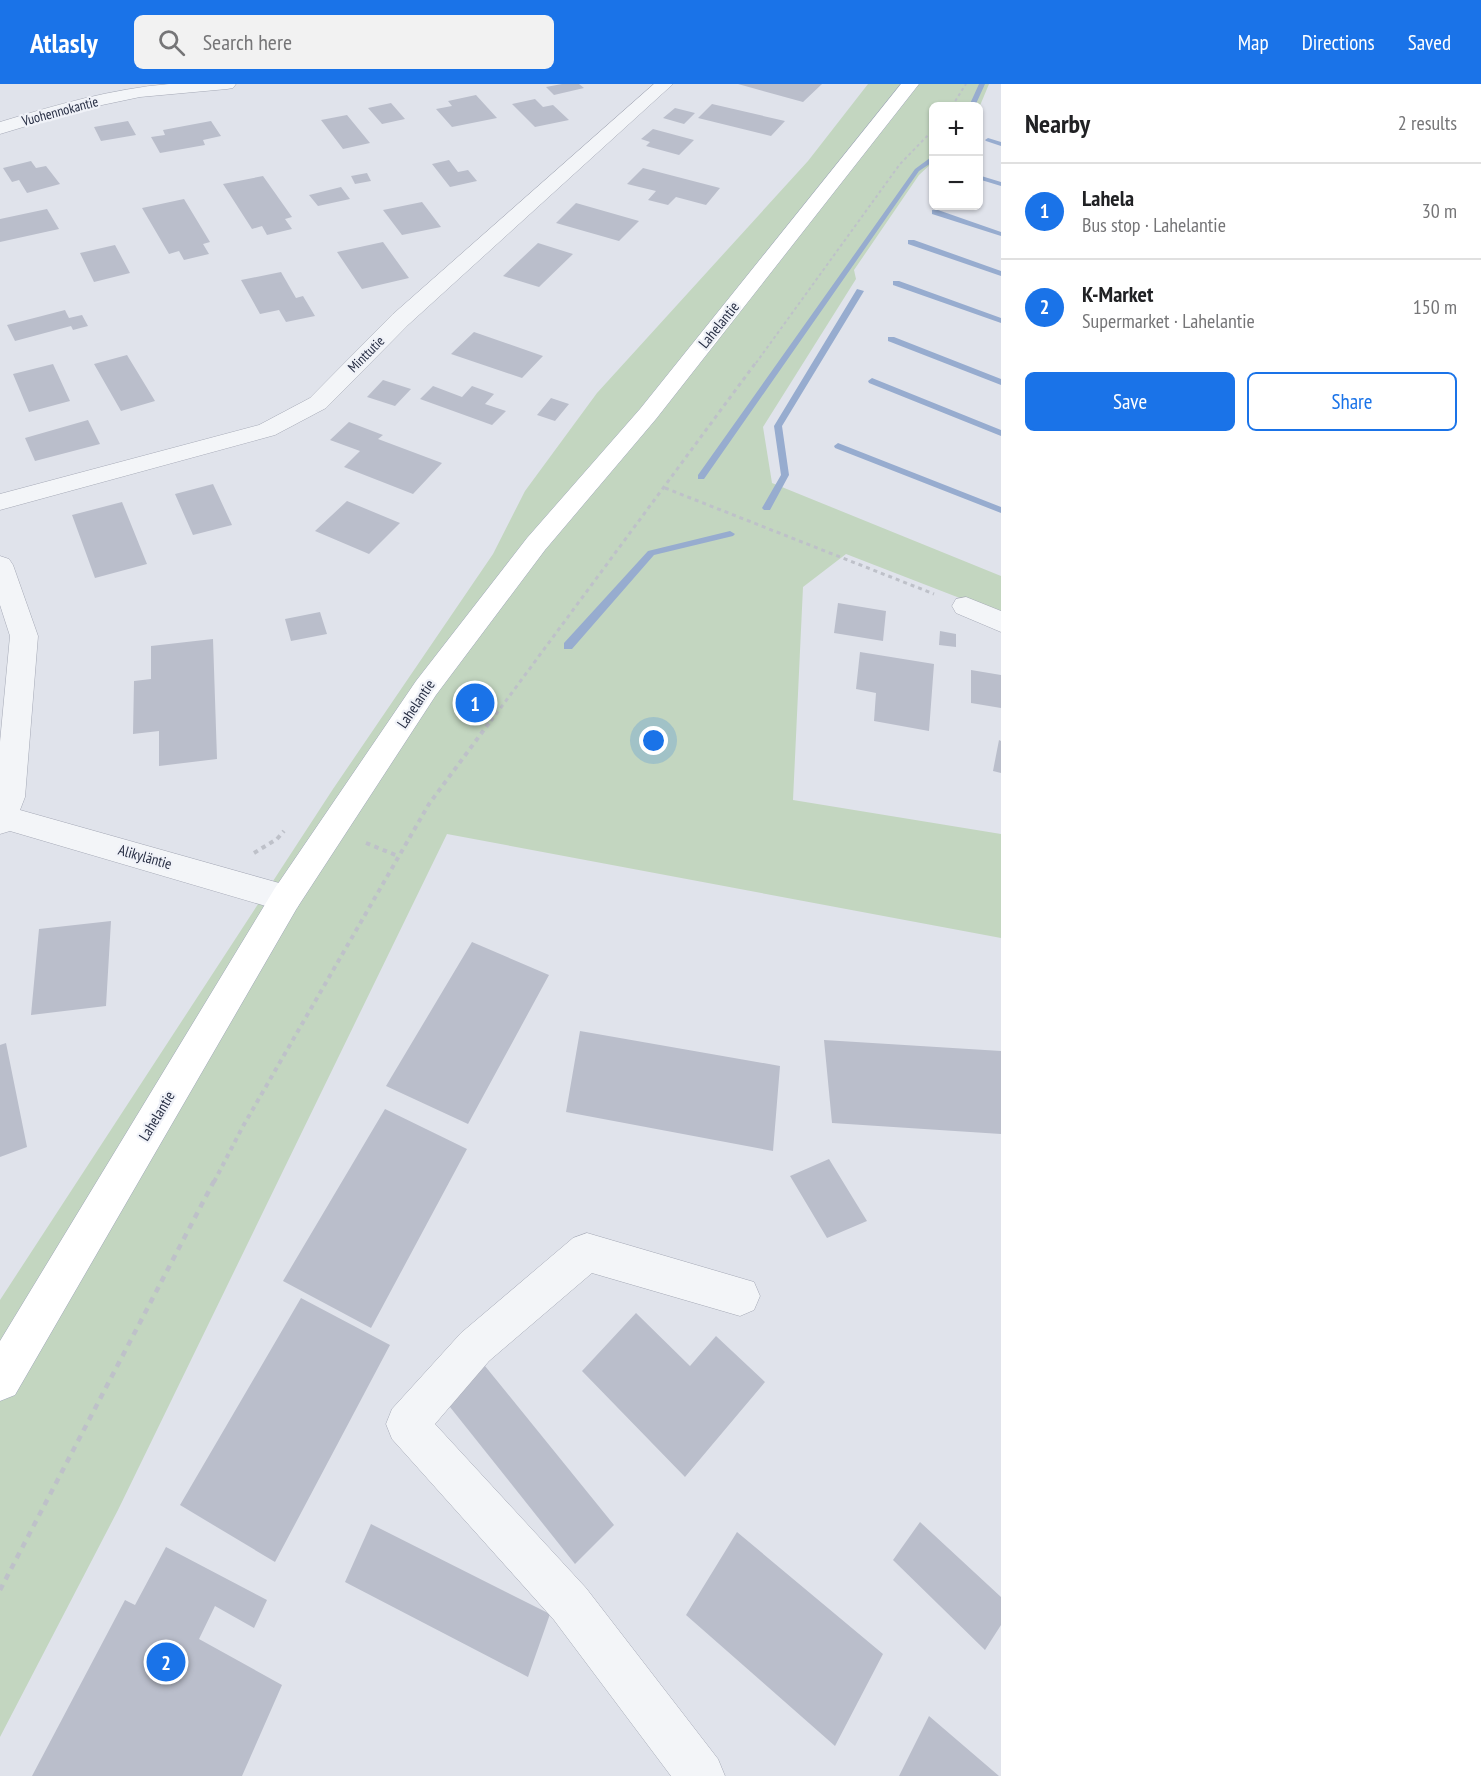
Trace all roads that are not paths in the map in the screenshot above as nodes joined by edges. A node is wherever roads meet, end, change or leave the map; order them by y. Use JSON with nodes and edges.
{"nodes":[{"id":1,"x":227,"y":84,"type":"edge"},
{"id":2,"x":664,"y":84,"type":"edge"},
{"id":3,"x":910,"y":84,"type":"edge"},
{"id":4,"x":0,"y":128,"type":"edge"},
{"id":5,"x":0,"y":502,"type":"edge"},
{"id":6,"x":0,"y":565,"type":"edge"},
{"id":7,"x":966,"y":606,"type":"road end"},
{"id":8,"x":1001,"y":622,"type":"edge"},
{"id":9,"x":12,"y":637,"type":"edge"},
{"id":10,"x":2,"y":819,"type":"edge"},
{"id":11,"x":286,"y":898,"type":"junction"},
{"id":12,"x":740,"y":1296,"type":"dead end"},
{"id":13,"x":0,"y":1380,"type":"edge"},
{"id":14,"x":701,"y":1776,"type":"edge"}],
"edges":[{"from":1,"to":4,"type":"street","name":"Vuohennokantie"},
{"from":2,"to":5,"type":"street","name":"Minttutie"},
{"from":3,"to":11,"type":"main road","name":"Lahelantie"},
{"from":6,"to":9,"type":"street","name":"Alikyläntie"},
{"from":7,"to":8,"type":"street"},
{"from":9,"to":10,"type":"street","name":"Alikyläntie"},
{"from":10,"to":11,"type":"street","name":"Alikyläntie"},
{"from":11,"to":13,"type":"main road","name":"Lahelantie"},
{"from":12,"to":14,"type":"street"}]}
